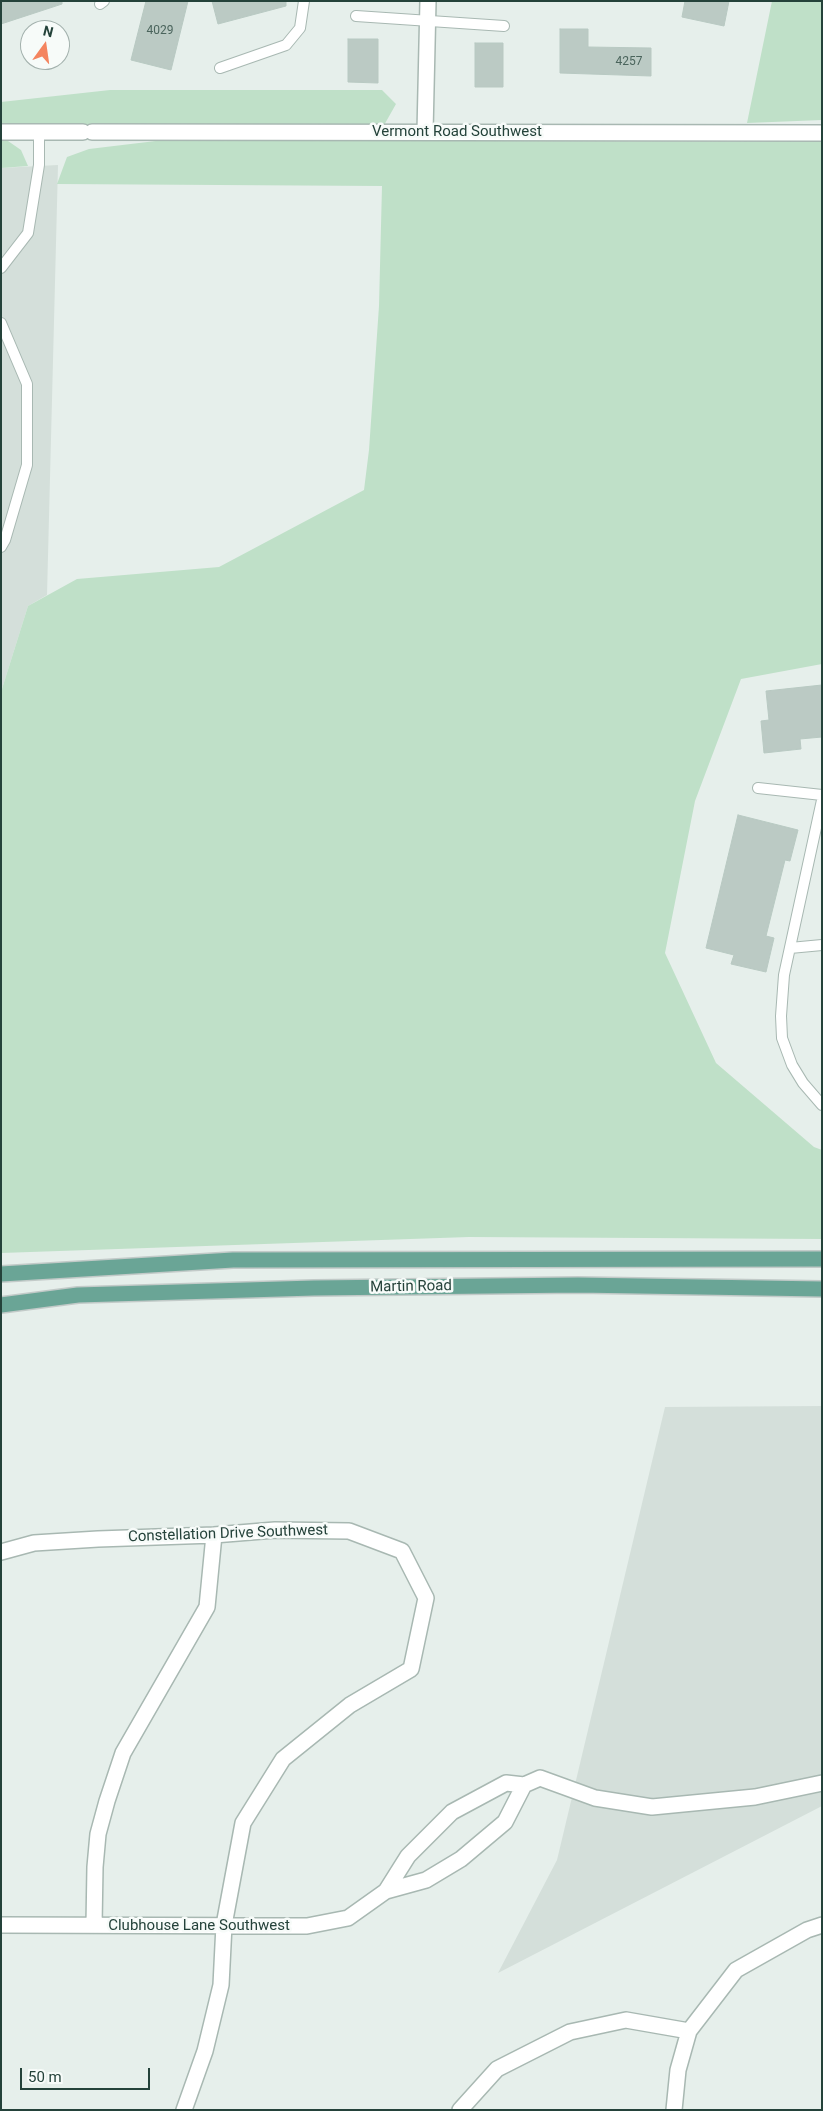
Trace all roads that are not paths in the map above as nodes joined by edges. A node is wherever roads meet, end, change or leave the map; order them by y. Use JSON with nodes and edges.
{"nodes":[{"id":1,"x":304,"y":1,"type":"edge"},
{"id":2,"x":428,"y":1,"type":"edge"},
{"id":3,"x":356,"y":16,"type":"dead end"},
{"id":4,"x":427,"y":20,"type":"junction"},
{"id":5,"x":504,"y":26,"type":"dead end"},
{"id":6,"x":220,"y":68,"type":"dead end"},
{"id":7,"x":1,"y":132,"type":"edge"},
{"id":8,"x":39,"y":132,"type":"junction"},
{"id":9,"x":425,"y":132,"type":"junction"},
{"id":10,"x":822,"y":134,"type":"edge"},
{"id":11,"x":1,"y":268,"type":"edge"},
{"id":12,"x":1,"y":323,"type":"edge"},
{"id":13,"x":1,"y":548,"type":"edge"},
{"id":14,"x":758,"y":788,"type":"dead end"},
{"id":15,"x":822,"y":795,"type":"edge"},
{"id":16,"x":822,"y":800,"type":"edge"},
{"id":17,"x":822,"y":945,"type":"edge"},
{"id":18,"x":790,"y":948,"type":"junction"},
{"id":19,"x":822,"y":1105,"type":"edge"},
{"id":20,"x":822,"y":1259,"type":"edge"},
{"id":21,"x":1,"y":1274,"type":"edge"},
{"id":22,"x":822,"y":1289,"type":"edge"},
{"id":23,"x":1,"y":1305,"type":"edge"},
{"id":24,"x":214,"y":1535,"type":"junction"},
{"id":25,"x":1,"y":1552,"type":"edge"},
{"id":26,"x":822,"y":1783,"type":"edge"},
{"id":27,"x":524,"y":1785,"type":"junction"},
{"id":28,"x":386,"y":1891,"type":"junction"},
{"id":29,"x":1,"y":1925,"type":"edge"},
{"id":30,"x":224,"y":1925,"type":"junction"},
{"id":31,"x":822,"y":1925,"type":"edge"},
{"id":32,"x":94,"y":1926,"type":"junction"},
{"id":33,"x":689,"y":2031,"type":"junction"},
{"id":34,"x":184,"y":2110,"type":"edge"},
{"id":35,"x":460,"y":2110,"type":"edge"},
{"id":36,"x":674,"y":2110,"type":"edge"}],
"edges":[{"from":1,"to":6,"type":"lane"},
{"from":2,"to":4,"type":"street"},
{"from":3,"to":4,"type":"lane"},
{"from":4,"to":5,"type":"lane"},
{"from":4,"to":9,"type":"street"},
{"from":7,"to":8,"type":"street","name":"Vermont Road Southwest"},
{"from":8,"to":9,"type":"street","name":"Vermont Road Southwest"},
{"from":8,"to":11,"type":"lane"},
{"from":9,"to":10,"type":"street","name":"Vermont Road Southwest"},
{"from":12,"to":13,"type":"lane"},
{"from":14,"to":15,"type":"lane"},
{"from":16,"to":18,"type":"lane"},
{"from":17,"to":18,"type":"lane"},
{"from":18,"to":19,"type":"lane"},
{"from":20,"to":21,"type":"main road","name":"Martin Road"},
{"from":22,"to":23,"type":"main road","name":"Martin Road"},
{"from":24,"to":25,"type":"street","name":"Constellation Drive Southwest"},
{"from":24,"to":30,"type":"street","name":"Constellation Drive Southwest"},
{"from":24,"to":32,"type":"street"},
{"from":26,"to":27,"type":"street","name":"Clubhouse Lane Southwest"},
{"from":27,"to":28,"type":"street","name":"Clubhouse Lane Southwest"},
{"from":27,"to":28,"type":"street","name":"Clubhouse Lane Southwest"},
{"from":28,"to":30,"type":"street","name":"Clubhouse Lane Southwest"},
{"from":29,"to":32,"type":"street","name":"Clubhouse Lane Southwest"},
{"from":30,"to":32,"type":"street","name":"Clubhouse Lane Southwest"},
{"from":30,"to":34,"type":"street","name":"Constellation Drive Southwest"},
{"from":31,"to":33,"type":"street"},
{"from":33,"to":35,"type":"street"},
{"from":33,"to":36,"type":"street"}]}
